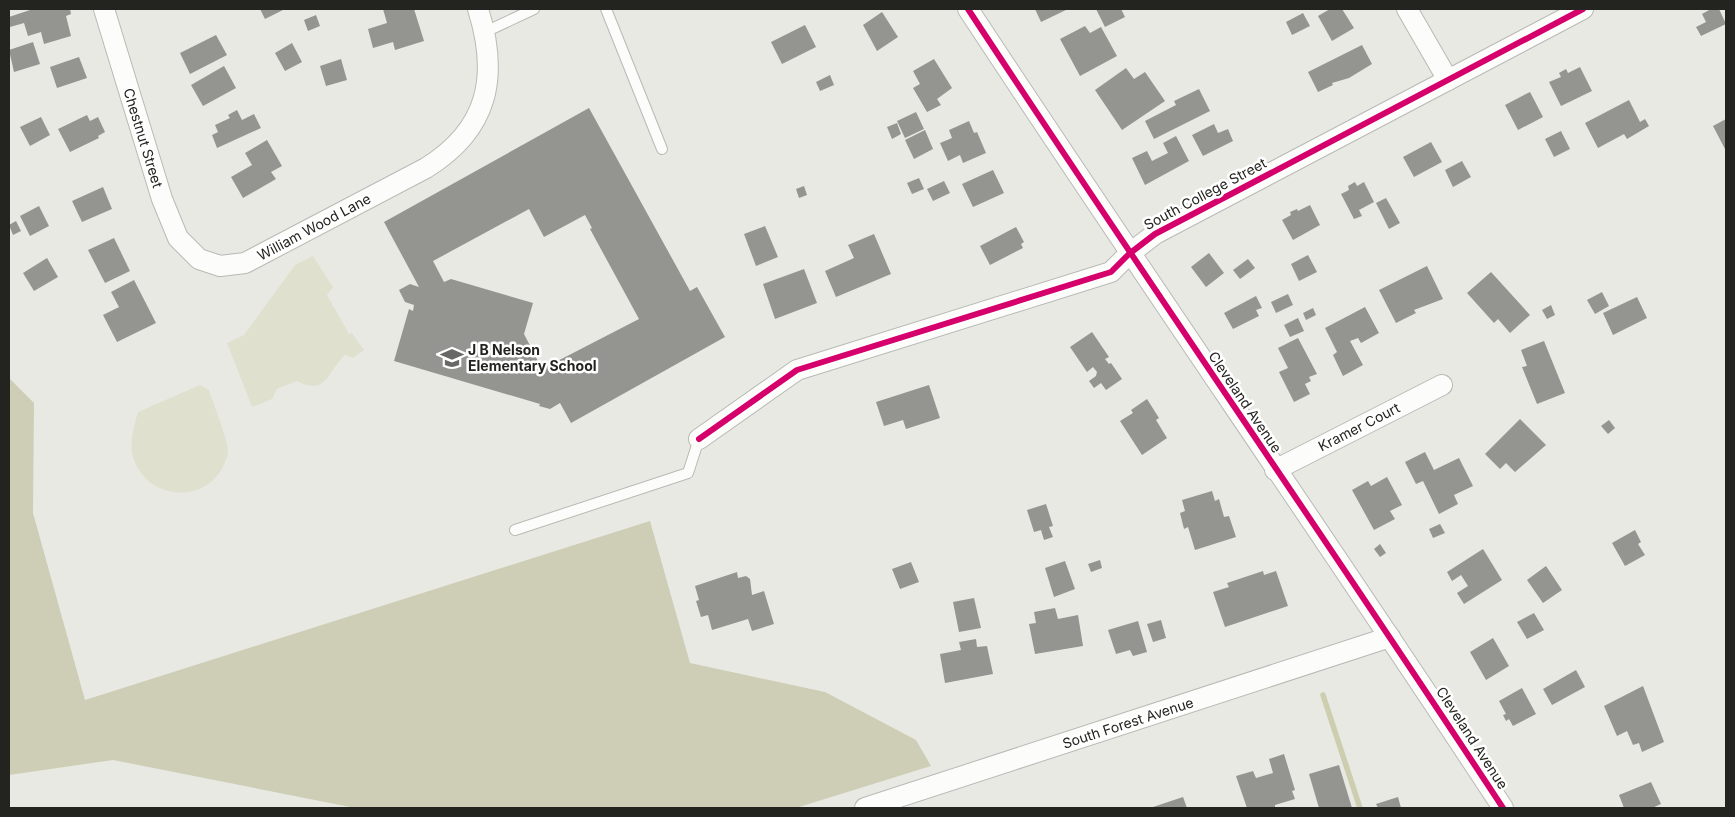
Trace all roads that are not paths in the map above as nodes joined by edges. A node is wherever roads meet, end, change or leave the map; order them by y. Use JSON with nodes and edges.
{"nodes":[{"id":1,"x":104,"y":9,"type":"edge"},
{"id":2,"x":478,"y":9,"type":"edge"},
{"id":3,"x":534,"y":9,"type":"edge"},
{"id":4,"x":606,"y":9,"type":"edge"},
{"id":5,"x":968,"y":9,"type":"edge"},
{"id":6,"x":1407,"y":9,"type":"edge"},
{"id":7,"x":1583,"y":9,"type":"edge"},
{"id":8,"x":485,"y":32,"type":"junction"},
{"id":9,"x":1448,"y":80,"type":"junction"},
{"id":10,"x":662,"y":150,"type":"dead end"},
{"id":11,"x":1129,"y":254,"type":"junction"},
{"id":12,"x":198,"y":258,"type":"joint"},
{"id":13,"x":1442,"y":385,"type":"dead end"},
{"id":14,"x":699,"y":439,"type":"joint"},
{"id":15,"x":1275,"y":470,"type":"junction"},
{"id":16,"x":515,"y":530,"type":"dead end"},
{"id":17,"x":1390,"y":637,"type":"junction"},
{"id":18,"x":865,"y":808,"type":"edge"},
{"id":19,"x":1503,"y":808,"type":"edge"}],
"edges":[{"from":1,"to":12,"type":"street","name":"Chestnut Street"},
{"from":2,"to":8,"type":"street","name":"William Wood Lane"},
{"from":3,"to":8,"type":"lane"},
{"from":4,"to":10,"type":"lane"},
{"from":5,"to":11,"type":"street","name":"Cleveland Avenue"},
{"from":6,"to":9,"type":"street"},
{"from":7,"to":9,"type":"street","name":"South College Street"},
{"from":8,"to":12,"type":"street","name":"William Wood Lane"},
{"from":9,"to":11,"type":"street","name":"South College Street"},
{"from":11,"to":14,"type":"street","name":"South College Street"},
{"from":11,"to":15,"type":"street","name":"Cleveland Avenue"},
{"from":13,"to":15,"type":"street","name":"Kramer Court"},
{"from":14,"to":16,"type":"lane"},
{"from":15,"to":17,"type":"street","name":"Cleveland Avenue"},
{"from":17,"to":18,"type":"street","name":"South Forest Avenue"},
{"from":17,"to":19,"type":"street","name":"Cleveland Avenue"}]}
